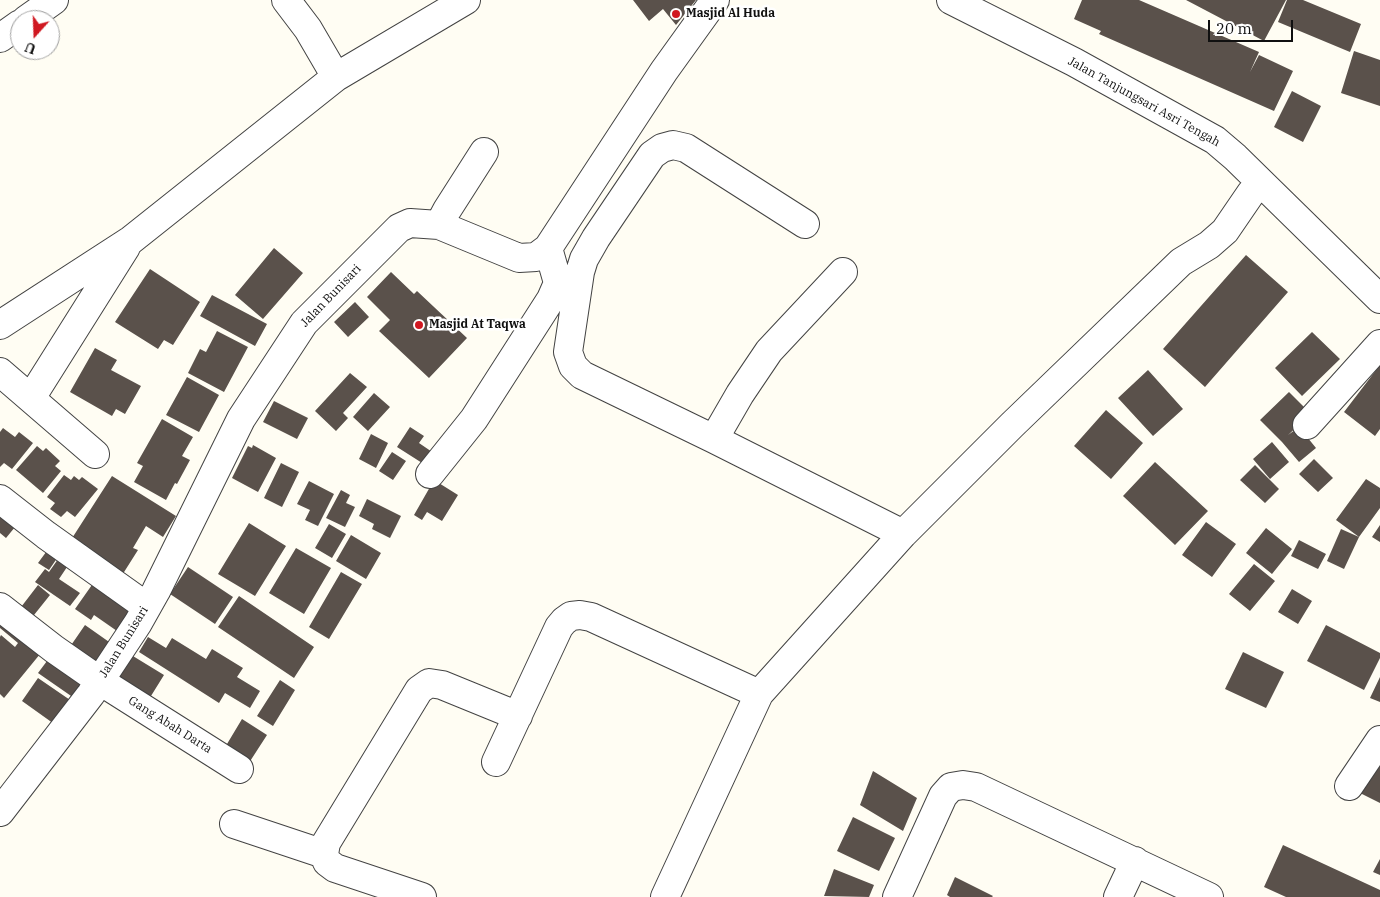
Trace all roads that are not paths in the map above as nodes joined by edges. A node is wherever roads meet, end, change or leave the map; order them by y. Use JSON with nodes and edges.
{"nodes":[{"id":1,"x":54,"y":0,"type":"edge"},
{"id":2,"x":286,"y":0,"type":"edge"},
{"id":3,"x":466,"y":0,"type":"edge"},
{"id":4,"x":715,"y":0,"type":"edge"},
{"id":5,"x":951,"y":0,"type":"edge"},
{"id":6,"x":40,"y":10,"type":"edge"},
{"id":7,"x":336,"y":77,"type":"junction"},
{"id":8,"x":484,"y":152,"type":"dead end"},
{"id":9,"x":1256,"y":188,"type":"junction"},
{"id":10,"x":805,"y":224,"type":"dead end"},
{"id":11,"x":439,"y":225,"type":"junction"},
{"id":12,"x":131,"y":240,"type":"junction"},
{"id":13,"x":548,"y":248,"type":"junction"},
{"id":14,"x":843,"y":272,"type":"dead end"},
{"id":15,"x":1380,"y":299,"type":"edge"},
{"id":16,"x":0,"y":325,"type":"edge"},
{"id":17,"x":1380,"y":344,"type":"edge"},
{"id":18,"x":0,"y":372,"type":"edge"},
{"id":19,"x":32,"y":398,"type":"junction"},
{"id":20,"x":1307,"y":425,"type":"dead end"},
{"id":21,"x":714,"y":439,"type":"junction"},
{"id":22,"x":95,"y":454,"type":"dead end"},
{"id":23,"x":430,"y":474,"type":"dead end"},
{"id":24,"x":0,"y":499,"type":"edge"},
{"id":25,"x":903,"y":534,"type":"junction"},
{"id":26,"x":0,"y":607,"type":"edge"},
{"id":27,"x":147,"y":607,"type":"junction"},
{"id":28,"x":100,"y":681,"type":"junction"},
{"id":29,"x":758,"y":694,"type":"junction"},
{"id":30,"x":518,"y":716,"type":"junction"},
{"id":31,"x":1380,"y":740,"type":"edge"},
{"id":32,"x":496,"y":762,"type":"dead end"},
{"id":33,"x":239,"y":770,"type":"dead end"},
{"id":34,"x":1349,"y":786,"type":"dead end"},
{"id":35,"x":0,"y":812,"type":"edge"},
{"id":36,"x":234,"y":824,"type":"dead end"},
{"id":37,"x":324,"y":854,"type":"junction"},
{"id":38,"x":1135,"y":861,"type":"junction"},
{"id":39,"x":422,"y":897,"type":"edge"},
{"id":40,"x":665,"y":897,"type":"edge"},
{"id":41,"x":897,"y":897,"type":"edge"},
{"id":42,"x":1118,"y":897,"type":"edge"},
{"id":43,"x":1209,"y":897,"type":"edge"}],
"edges":[{"from":1,"to":6,"type":"street"},
{"from":2,"to":7,"type":"street"},
{"from":3,"to":7,"type":"street"},
{"from":4,"to":13,"type":"street"},
{"from":5,"to":9,"type":"street","name":"Jalan Tanjungsari Asri Tengah"},
{"from":7,"to":12,"type":"street"},
{"from":8,"to":11,"type":"street"},
{"from":9,"to":15,"type":"street","name":"Jalan Tanjungsari Asri Tengah"},
{"from":9,"to":25,"type":"street"},
{"from":10,"to":21,"type":"street"},
{"from":11,"to":13,"type":"street","name":"Jalan Bunisari"},
{"from":11,"to":27,"type":"street","name":"Jalan Bunisari"},
{"from":12,"to":16,"type":"street"},
{"from":12,"to":19,"type":"street"},
{"from":13,"to":23,"type":"street"},
{"from":14,"to":21,"type":"street"},
{"from":17,"to":20,"type":"street"},
{"from":18,"to":19,"type":"street"},
{"from":19,"to":22,"type":"street"},
{"from":21,"to":25,"type":"street"},
{"from":24,"to":27,"type":"street"},
{"from":25,"to":29,"type":"street"},
{"from":26,"to":28,"type":"street","name":"Gang Abah Darta"},
{"from":27,"to":28,"type":"street","name":"Jalan Bunisari"},
{"from":28,"to":33,"type":"street","name":"Gang Abah Darta"},
{"from":28,"to":35,"type":"street","name":"Jalan Bunisari"},
{"from":29,"to":30,"type":"street"},
{"from":29,"to":40,"type":"street"},
{"from":30,"to":32,"type":"street"},
{"from":30,"to":37,"type":"street"},
{"from":31,"to":34,"type":"street"},
{"from":36,"to":37,"type":"street"},
{"from":37,"to":39,"type":"street"},
{"from":38,"to":41,"type":"street"},
{"from":38,"to":42,"type":"street"},
{"from":38,"to":43,"type":"street"}]}
